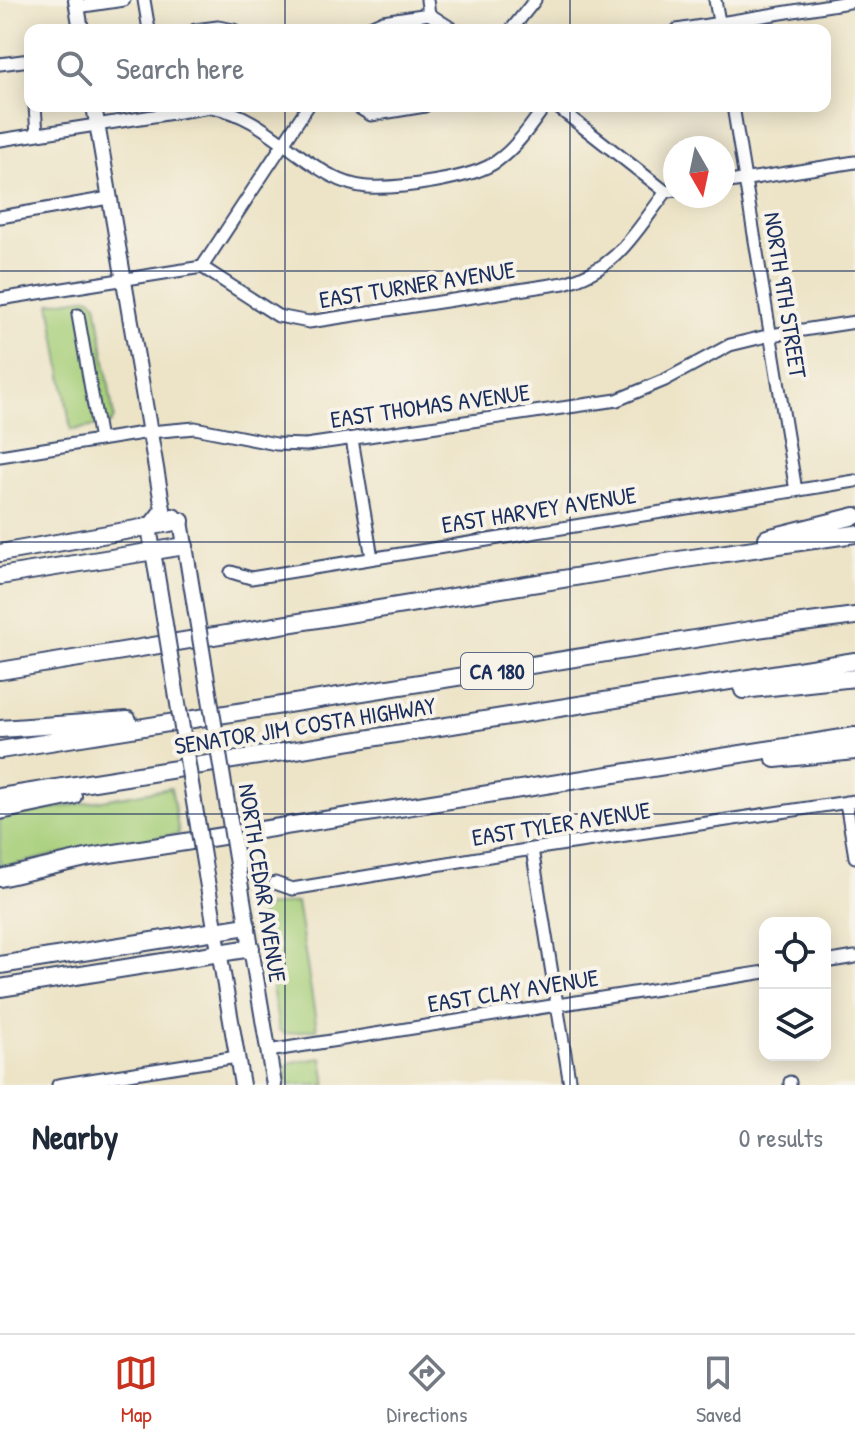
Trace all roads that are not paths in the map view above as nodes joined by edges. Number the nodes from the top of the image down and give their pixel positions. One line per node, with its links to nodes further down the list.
1 (124, 0): 7 (street)
2 (144, 0): 10 (street)
3 (427, 0): 8 (street)
4 (535, 0): 13 (street)
5 (715, 0): 14 (street)
6 (855, 1): 15 (street)
7 (77, 4): 9 (main road)
8 (429, 14): 11 (street); 12 (street)
9 (80, 24)
10 (148, 24)
11 (376, 24)
12 (445, 24)
13 (516, 24)
14 (720, 24)
15 (731, 24)
16 (24, 61): 17 (street)
17 (0, 64)
18 (35, 112): 29 (street)
19 (95, 112): 28 (main road)
20 (177, 112): 28 (street)
21 (228, 112): 31 (street)
22 (304, 112): 31 (street)
23 (366, 112): 24 (street)
24 (389, 112)
25 (540, 112): 31 (street)
26 (564, 112): 35 (street)
27 (734, 112): 33 (street, NORTH 9TH STREET)
28 (97, 124): 29 (street); 36 (main road)
29 (37, 134): 30 (street)
30 (0, 140)
31 (283, 143): 39 (street)
32 (855, 162): 33 (street)
33 (745, 179): 34 (street); 44 (street, NORTH 9TH STREET)
34 (735, 181)
35 (663, 186)
36 (109, 198): 38 (street); 40 (main road)
37 (663, 199): 39 (street, EAST TURNER AVENUE)
38 (0, 217)
39 (202, 267): 40 (street)
40 (122, 279): 41 (street); 45 (main road)
41 (0, 299)
42 (78, 315): 47 (street)
43 (855, 322): 44 (street, EAST THOMAS AVENUE)
44 (771, 335): 46 (street, EAST THOMAS AVENUE); 50 (street, NORTH 9TH STREET)
45 (149, 432): 46 (street, EAST THOMAS AVENUE); 47 (street, EAST THOMAS AVENUE); 51 (main road)
46 (352, 439): 59 (street)
47 (100, 440): 48 (street, EAST THOMAS AVENUE)
48 (0, 456)
49 (855, 481): 50 (street, EAST HARVEY AVENUE)
50 (796, 491): 59 (street, EAST HARVEY AVENUE)
51 (163, 509): 53 (main road); 54 (main road)
52 (855, 516): 60 (highway)
53 (181, 521): 54 (highway); 56 (main road, NORTH CEDAR AVENUE)
54 (149, 527): 57 (main road); 58 (highway)
55 (855, 534): 60 (highway)
56 (185, 546): 57 (highway); 84 (main road, NORTH CEDAR AVENUE, bridge)
57 (153, 551): 62 (highway); 85 (main road, bridge)
58 (0, 553)
59 (372, 558): 61 (street, EAST HARVEY AVENUE)
60 (685, 559): 67 (highway)
61 (231, 572)
62 (0, 576)
63 (855, 610): 65 (highway)
64 (855, 616): 65 (highway, SENATOR JIM COSTA HIGHWAY / CA 180)
65 (757, 629): 70 (highway, SENATOR JIM COSTA HIGHWAY / CA 180)
66 (855, 661): 69 (highway, SENATOR JIM COSTA HIGHWAY / CA 180)
67 (0, 671)
68 (855, 678): 69 (highway)
69 (555, 710): 75 (highway, SENATOR JIM COSTA HIGHWAY / CA 180)
70 (238, 712): 71 (highway); 73 (highway, SENATOR JIM COSTA HIGHWAY / CA 180)
71 (0, 729)
72 (855, 736): 76 (highway)
73 (0, 750)
74 (855, 751): 76 (highway)
75 (242, 759): 77 (highway, SENATOR JIM COSTA HIGHWAY / CA 180); 79 (highway)
76 (566, 782): 82 (highway)
77 (0, 797)
78 (851, 802): 80 (street, EAST TYLER AVENUE); 81 (street)
79 (0, 811)
80 (532, 849): 83 (street, EAST TYLER AVENUE); 93 (street)
81 (855, 857)
82 (0, 878)
83 (275, 883)
84 (247, 926): 85 (highway); 86 (main road, NORTH CEDAR AVENUE)
85 (216, 931): 87 (main road); 90 (highway)
86 (251, 948): 87 (highway); 94 (main road, NORTH CEDAR AVENUE)
87 (220, 953): 92 (highway); 95 (main road)
88 (855, 957): 89 (street)
89 (831, 961)
90 (0, 965)
91 (759, 973): 93 (street, EAST CLAY AVENUE)
92 (0, 988)
93 (557, 1005): 94 (street, EAST CLAY AVENUE); 99 (street)
94 (268, 1051): 98 (main road, NORTH CEDAR AVENUE)
95 (237, 1057): 96 (street); 97 (main road)
96 (58, 1085)
97 (242, 1085)
98 (274, 1085)
99 (570, 1085)

